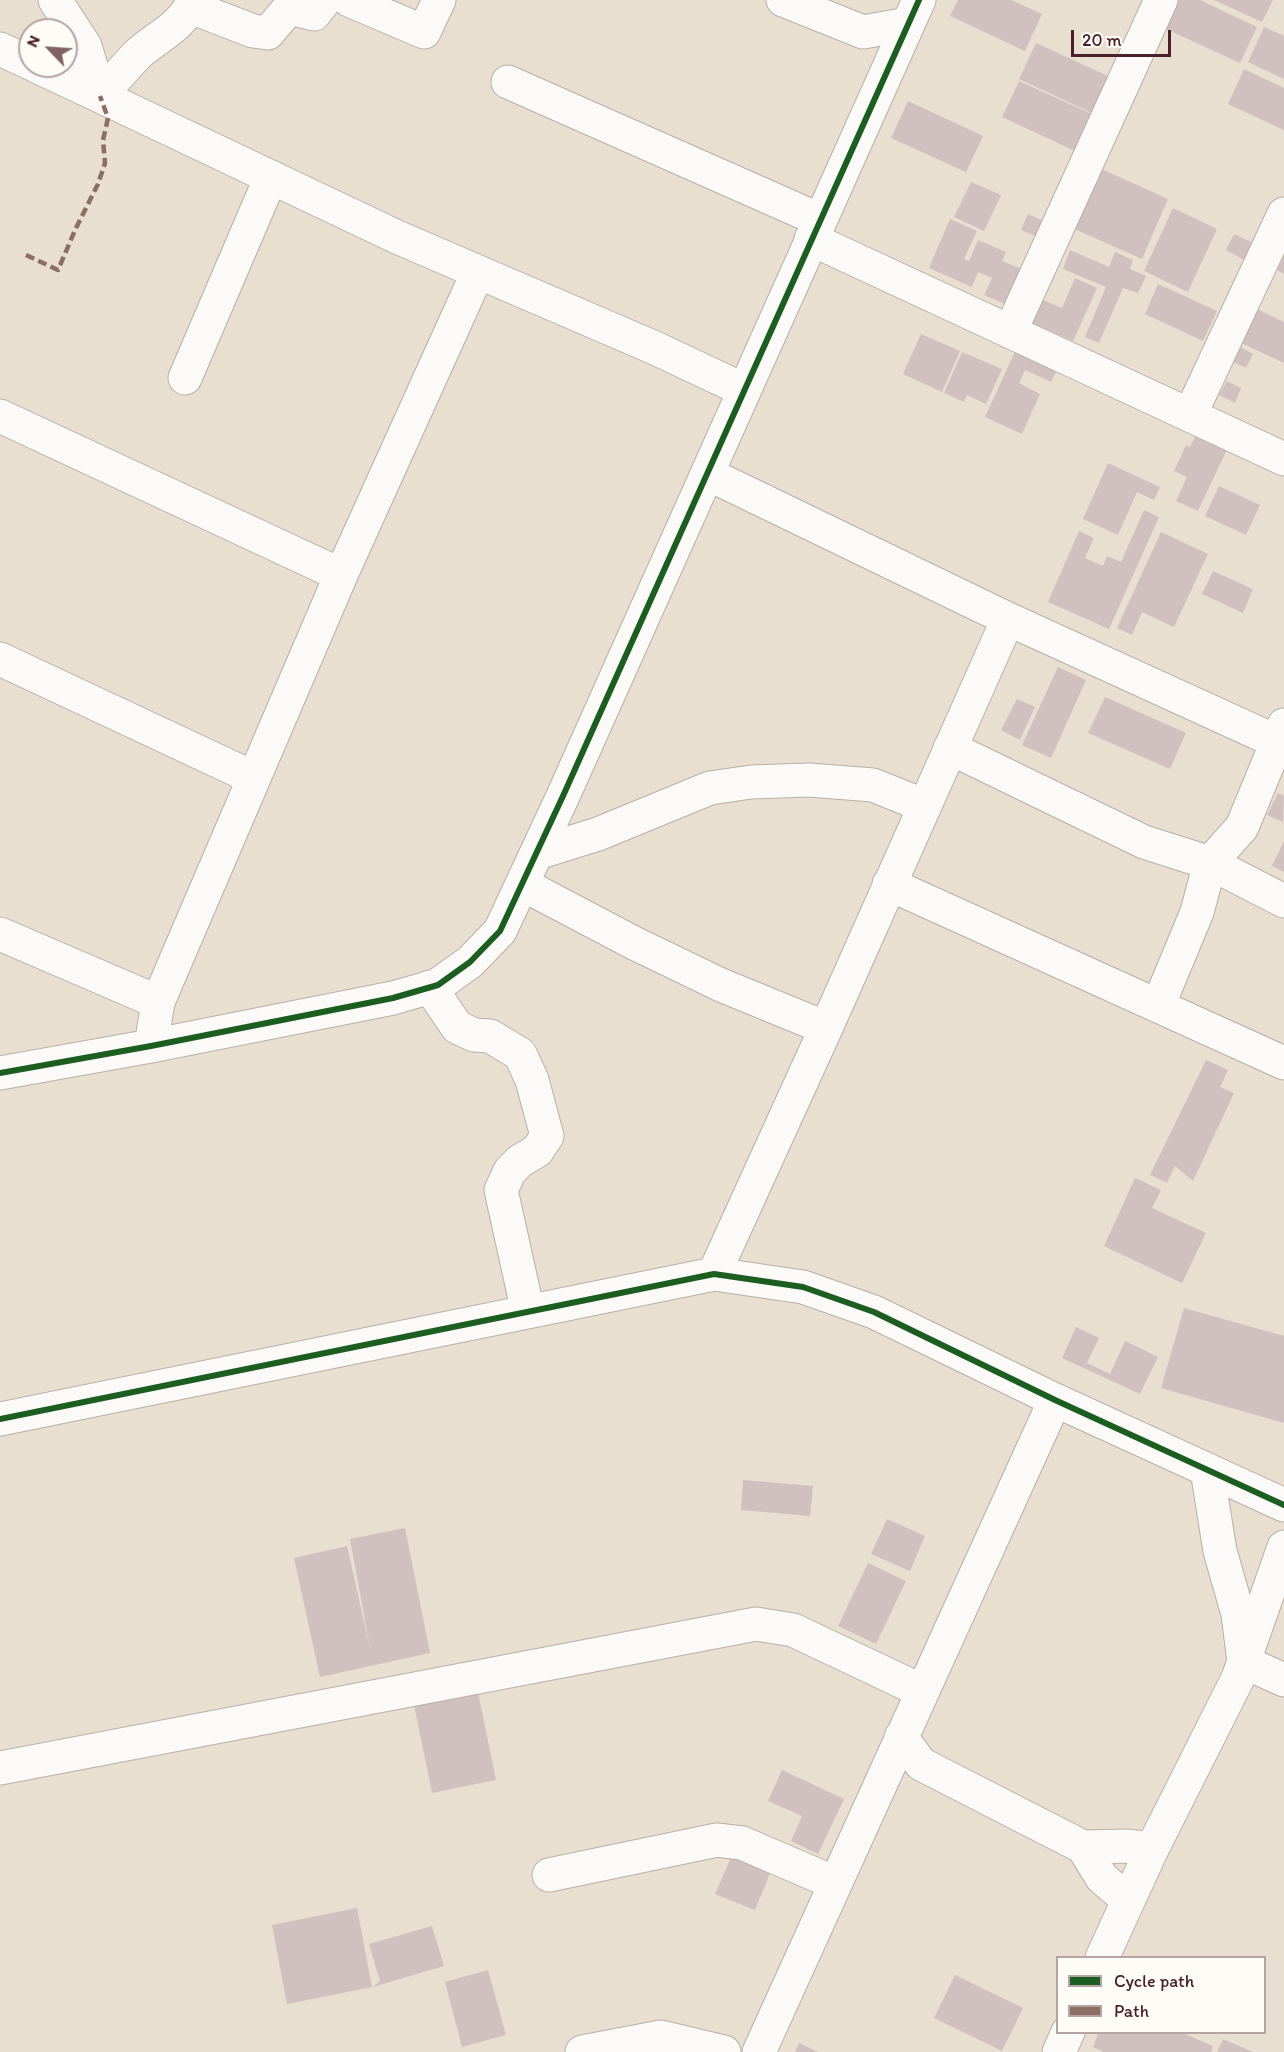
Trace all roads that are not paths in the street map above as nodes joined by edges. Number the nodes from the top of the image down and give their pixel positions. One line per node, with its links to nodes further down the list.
1 (55, 0): 13 (street)
2 (325, 0): 7 (street)
3 (349, 0): 4 (street)
4 (439, 0)
5 (783, 0): 8 (street)
6 (1161, 0): 18 (street)
7 (193, 3): 13 (street)
8 (914, 12): 16 (street)
9 (0, 49): 10 (street)
10 (18, 57)
11 (62, 78): 13 (street)
12 (508, 82): 16 (street)
13 (100, 96): 14 (street)
14 (272, 177): 17 (street); 19 (street)
15 (1284, 214): 21 (street)
16 (815, 230): 18 (street); 20 (street)
17 (478, 272): 20 (street); 25 (street)
18 (1010, 332): 21 (street)
19 (185, 378)
20 (744, 390): 24 (street)
21 (1190, 415): 23 (street)
22 (0, 416): 25 (street)
23 (1284, 459)
24 (708, 474): 26 (street); 32 (street)
25 (341, 575): 30 (street)
26 (1008, 619): 28 (street); 29 (street)
27 (0, 659): 30 (street)
28 (1282, 738): 33 (street)
29 (950, 748): 31 (street); 33 (street)
30 (254, 778): 39 (street)
31 (925, 806): 32 (street); 35 (street)
32 (537, 853): 34 (street)
33 (1210, 863): 36 (street); 40 (street)
34 (522, 884): 38 (street); 41 (street)
35 (890, 884): 40 (street); 41 (street)
36 (1284, 901)
37 (0, 934): 39 (street)
38 (430, 987): 42 (street); 46 (street)
39 (158, 1002): 42 (street)
40 (1158, 1006): 43 (street)
41 (826, 1028): 45 (street)
42 (151, 1046): 44 (street)
43 (1284, 1063)
44 (0, 1073)
45 (714, 1274): 46 (street); 47 (street)
46 (528, 1312): 48 (street)
47 (1055, 1400): 49 (street); 54 (street)
48 (0, 1419)
49 (1207, 1470): 50 (street); 52 (street)
50 (1284, 1505)
51 (1284, 1546): 52 (street)
52 (1244, 1662): 53 (street); 58 (street)
53 (1284, 1680)
54 (922, 1691): 55 (street); 56 (street)
55 (901, 1737): 57 (street); 60 (street)
56 (0, 1768)
57 (1083, 1847): 58 (street); 61 (street)
58 (1152, 1849): 61 (street)
59 (549, 1875): 60 (street)
60 (835, 1883): 66 (street)
61 (1128, 1900): 62 (street)
62 (1103, 1956)
63 (1067, 2034): 67 (street)
64 (596, 2051): 65 (street)
65 (724, 2052)
66 (759, 2052)
67 (1059, 2052)

